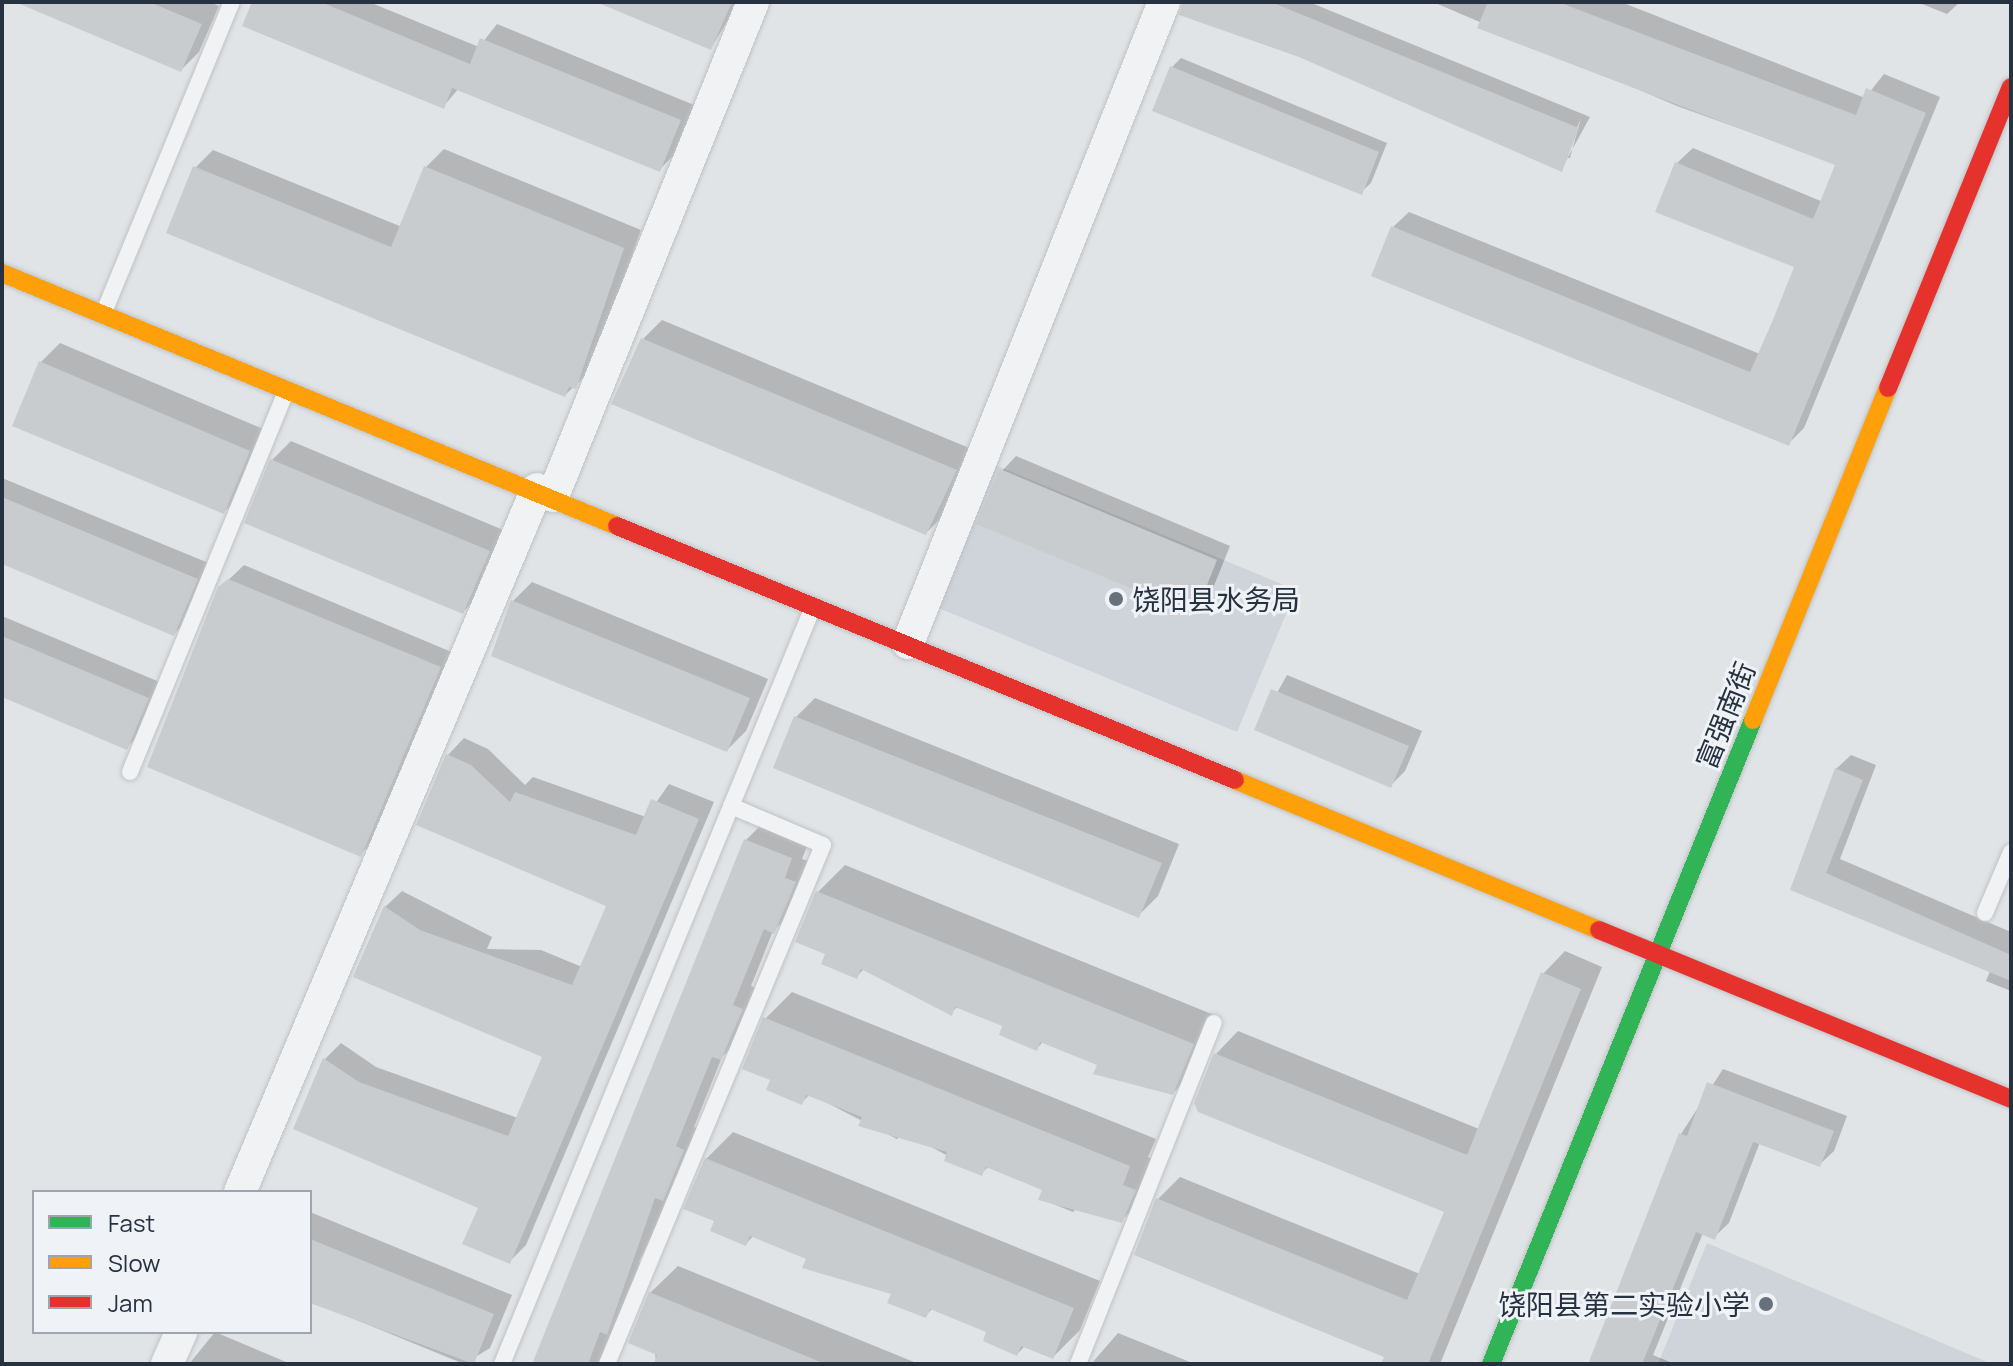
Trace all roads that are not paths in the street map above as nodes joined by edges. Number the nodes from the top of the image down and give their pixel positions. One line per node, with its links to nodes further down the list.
1 (232, 2): 6 (lane)
2 (753, 2): 8 (street)
3 (1164, 2): 10 (street)
4 (2011, 87): 15 (street, 富强南街)
5 (2, 273): 6 (street)
6 (103, 314): 7 (street)
7 (288, 387): 8 (street); 11 (lane)
8 (545, 493): 9 (street); 18 (street)
9 (814, 604): 10 (street); 12 (lane)
10 (908, 643): 15 (street)
11 (130, 772)
12 (731, 806): 21 (lane); 22 (lane)
13 (2011, 852): 14 (lane)
14 (1985, 913)
15 (1658, 953): 17 (street); 24 (street, 富强南街)
16 (1214, 1023): 23 (lane)
17 (2011, 1099)
18 (241, 1190)
19 (180, 1334): 20 (street)
20 (167, 1364)
21 (502, 1364)
22 (607, 1364)
23 (1078, 1364)
24 (1491, 1364)

